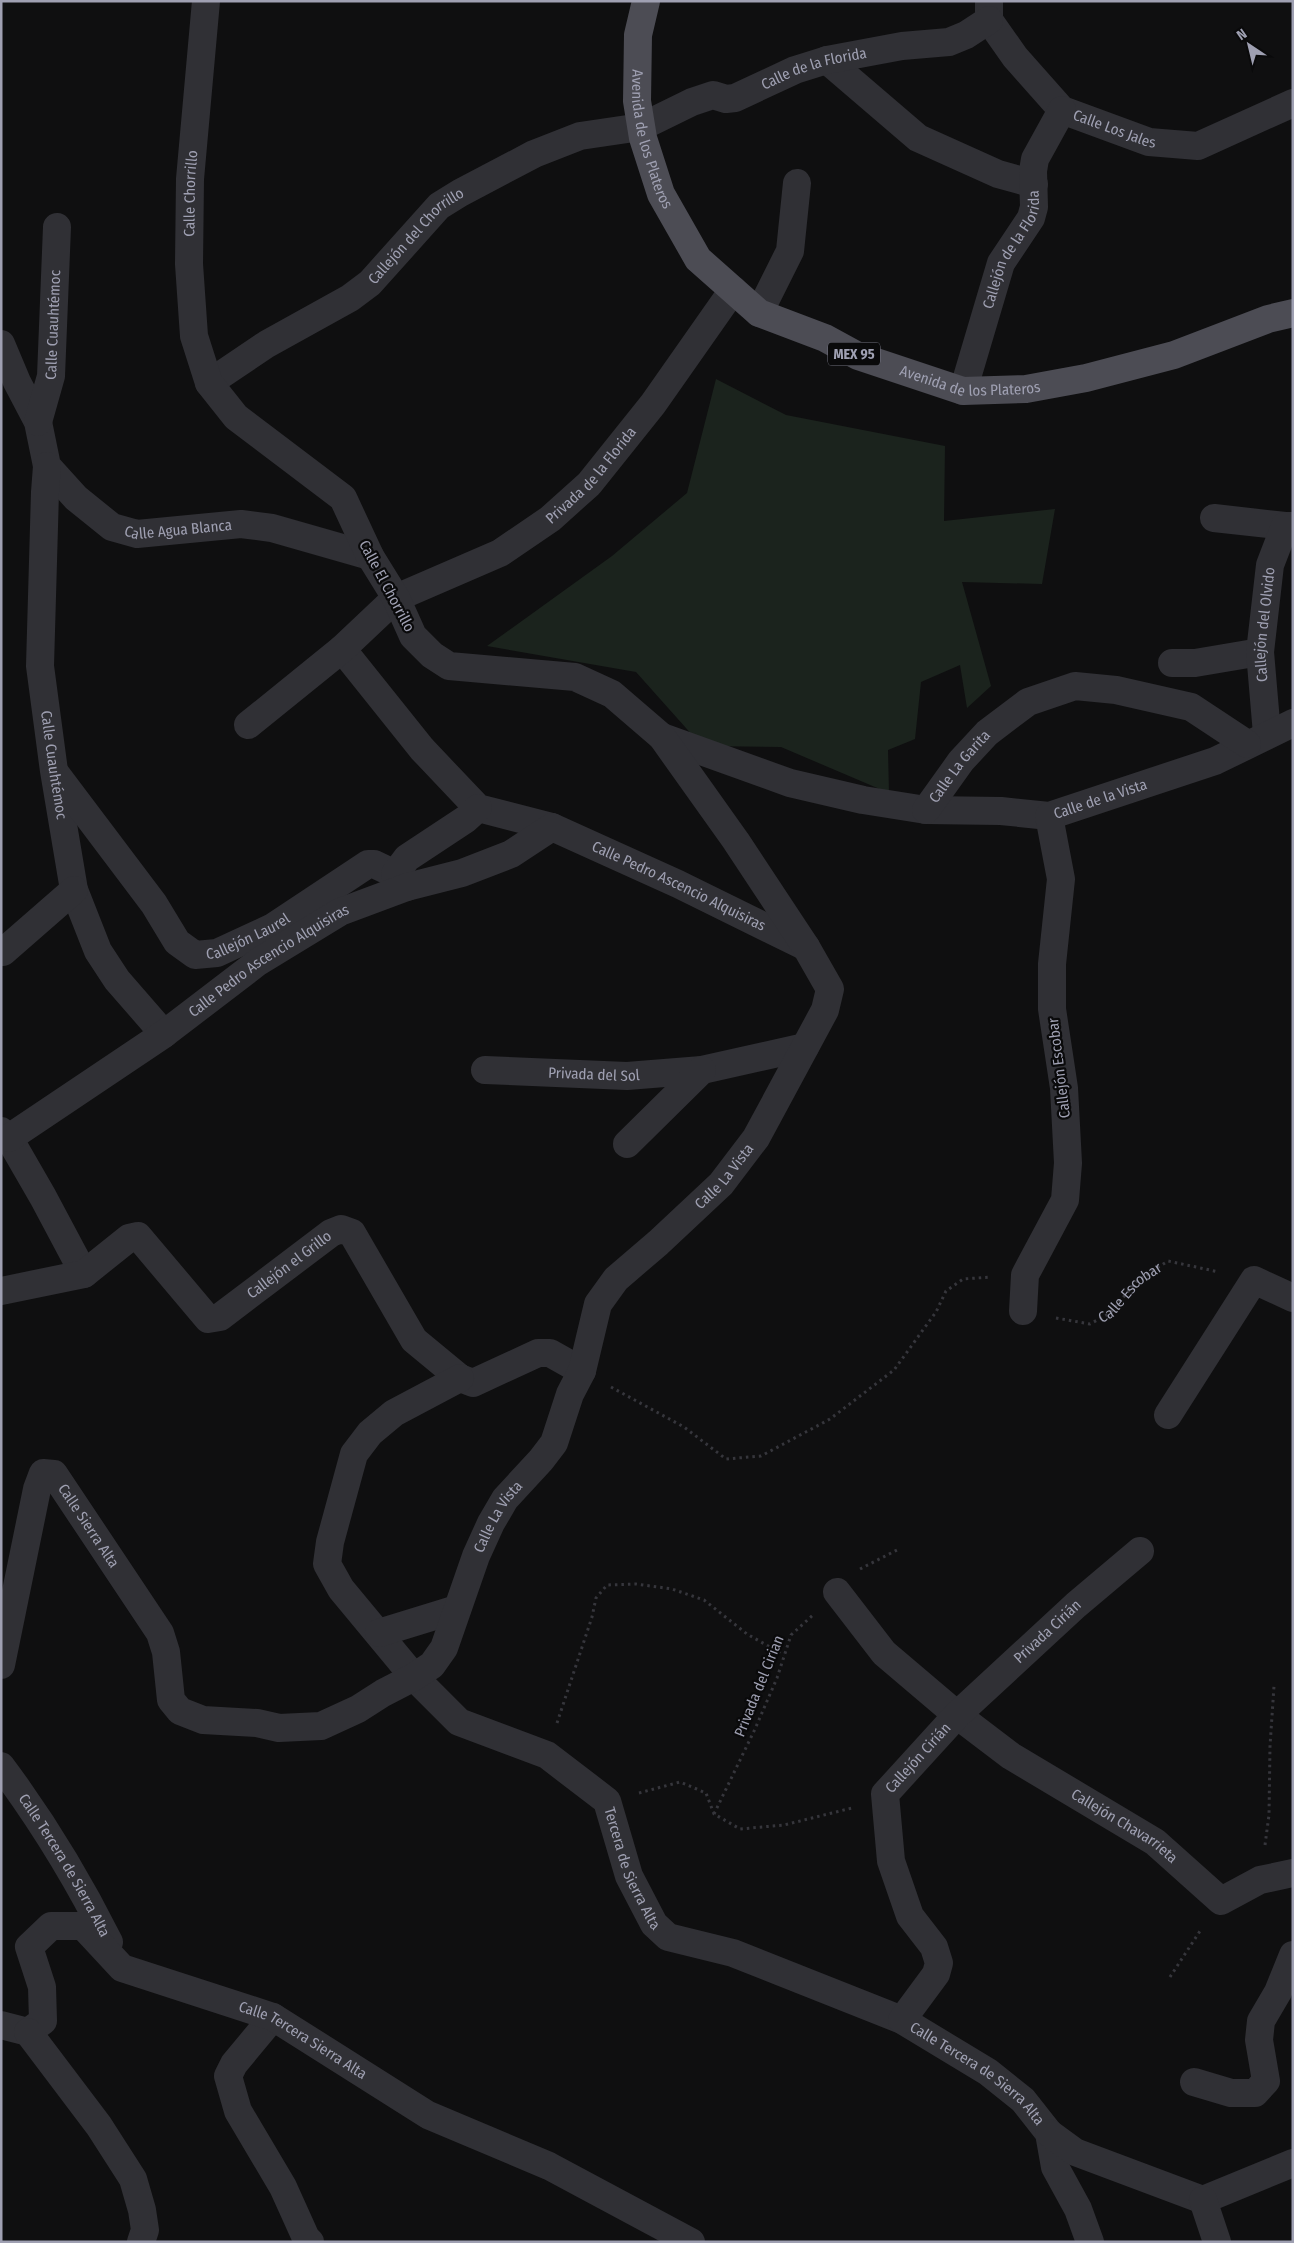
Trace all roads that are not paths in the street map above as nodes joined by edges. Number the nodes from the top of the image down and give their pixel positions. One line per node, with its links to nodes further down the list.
1 (206, 1): 15 (street, Calle Chorrillo)
2 (646, 1): 7 (main road, Avenida de los Plateros / MEX 95)
3 (989, 11): 4 (street, Calle de la Florida); 6 (street, Calle Los Jales)
4 (827, 60): 7 (street, Calle de la Florida); 9 (street)
5 (1293, 103): 6 (street, Calle Los Jales)
6 (1062, 110): 9 (street, Callejón de la Florida)
7 (641, 127): 11 (main road, Avenida de los Plateros / MEX 95); 15 (street, Callejón del Chorrillo)
8 (797, 183): 12 (street)
9 (1034, 184): 16 (street, Callejón de la Florida)
10 (57, 227): 17 (street, Calle Cuauhtémoc)
11 (733, 290): 12 (main road, Avenida de los Plateros / MEX 95); 22 (street, Privada de la Florida)
12 (759, 313): 16 (main road, Avenida de los Plateros / MEX 95)
13 (1293, 313): 16 (main road, Avenida de los Plateros / MEX 95)
14 (1, 344): 17 (street)
15 (209, 383): 21 (street, Calle El Chorrillo)
16 (963, 391)
17 (38, 422): 18 (street)
18 (47, 466): 21 (street, Calle Agua Blanca); 30 (street, Calle Cuauhtémoc)
19 (1214, 518): 20 (street)
20 (1289, 526): 24 (street, Callejón del Olvido)
21 (370, 556): 22 (street, Calle El Chorrillo)
22 (396, 598): 23 (street); 28 (street, Calle El Chorrillo)
23 (342, 649): 27 (street); 31 (street)
24 (1260, 652): 25 (street); 29 (street, Callejón del Olvido)
25 (1172, 664)
26 (1293, 723): 29 (street)
27 (248, 725)
28 (662, 736): 32 (street, Calle La Garita); 37 (street, Calle La Vista)
29 (1257, 739): 32 (street, Calle La Garita); 33 (street, Calle de la Vista)
30 (54, 771): 35 (street, Callejón Laurel); 36 (street, Calle Cuauhtémoc)
31 (478, 808): 34 (street, Calle Pedro Ascencio Alquisiras); 35 (street)
32 (926, 810): 33 (street, Calle de la Vista)
33 (1049, 816): 48 (street, Callejón Escobar)
34 (552, 827): 35 (street, Calle Pedro Ascencio Alquisiras); 37 (street, Calle Pedro Ascencio Alquisiras)
35 (401, 880): 39 (street, Calle Pedro Ascencio Alquisiras)
36 (74, 890): 38 (street); 39 (street, Calle Cuauhtémoc)
37 (806, 948): 40 (street, Calle La Vista)
38 (3, 952)
39 (164, 1034): 43 (street, Calle Pedro Ascencio Alquisiras)
40 (806, 1047): 42 (street, Privada del Sol); 49 (street, Calle La Vista)
41 (486, 1070): 42 (street, Privada del Sol)
42 (702, 1070): 44 (street)
43 (5, 1135): 45 (street)
44 (626, 1144)
45 (84, 1274): 46 (street); 50 (street, Callejón el Grillo)
46 (1, 1291)
47 (1293, 1298): 51 (street)
48 (1023, 1311)
49 (582, 1371): 50 (street); 54 (street, Calle La Vista)
50 (460, 1378): 55 (street, Tercera de Sierra Alta)
51 (1168, 1415)
52 (1140, 1551): 58 (street, Privada Cirián)
53 (837, 1592): 58 (street, Callejón Chavarrieta)
54 (457, 1609): 55 (street); 57 (street, Calle La Vista)
55 (378, 1633): 57 (street, Tercera de Sierra Alta)
56 (1, 1665): 57 (street, Calle Sierra Alta)
57 (414, 1677): 64 (street, Tercera de Sierra Alta)
58 (958, 1715): 60 (street, Callejón Chavarrieta); 64 (street, Callejón Cirián)
59 (1, 1766): 62 (street, Calle Tercera de Sierra Alta)
60 (1293, 1873)
61 (1293, 1955): 67 (street)
62 (122, 1968): 63 (street, Calle Tercera Sierra Alta); 66 (street, Calle Tercera Sierra Alta)
63 (273, 2018): 72 (street); 73 (street, Calle Tercera Sierra Alta)
64 (902, 2020): 68 (street, Calle Tercera de Sierra Alta)
65 (1, 2025): 66 (street)
66 (28, 2032): 71 (street)
67 (1194, 2082)
68 (1049, 2132): 70 (street); 74 (street, Calle Tercera de Sierra Alta)
69 (1293, 2163): 70 (street)
70 (1202, 2200): 75 (street)
71 (141, 2242)
72 (310, 2242)
73 (690, 2242)
74 (1090, 2242)
75 (1217, 2242)

